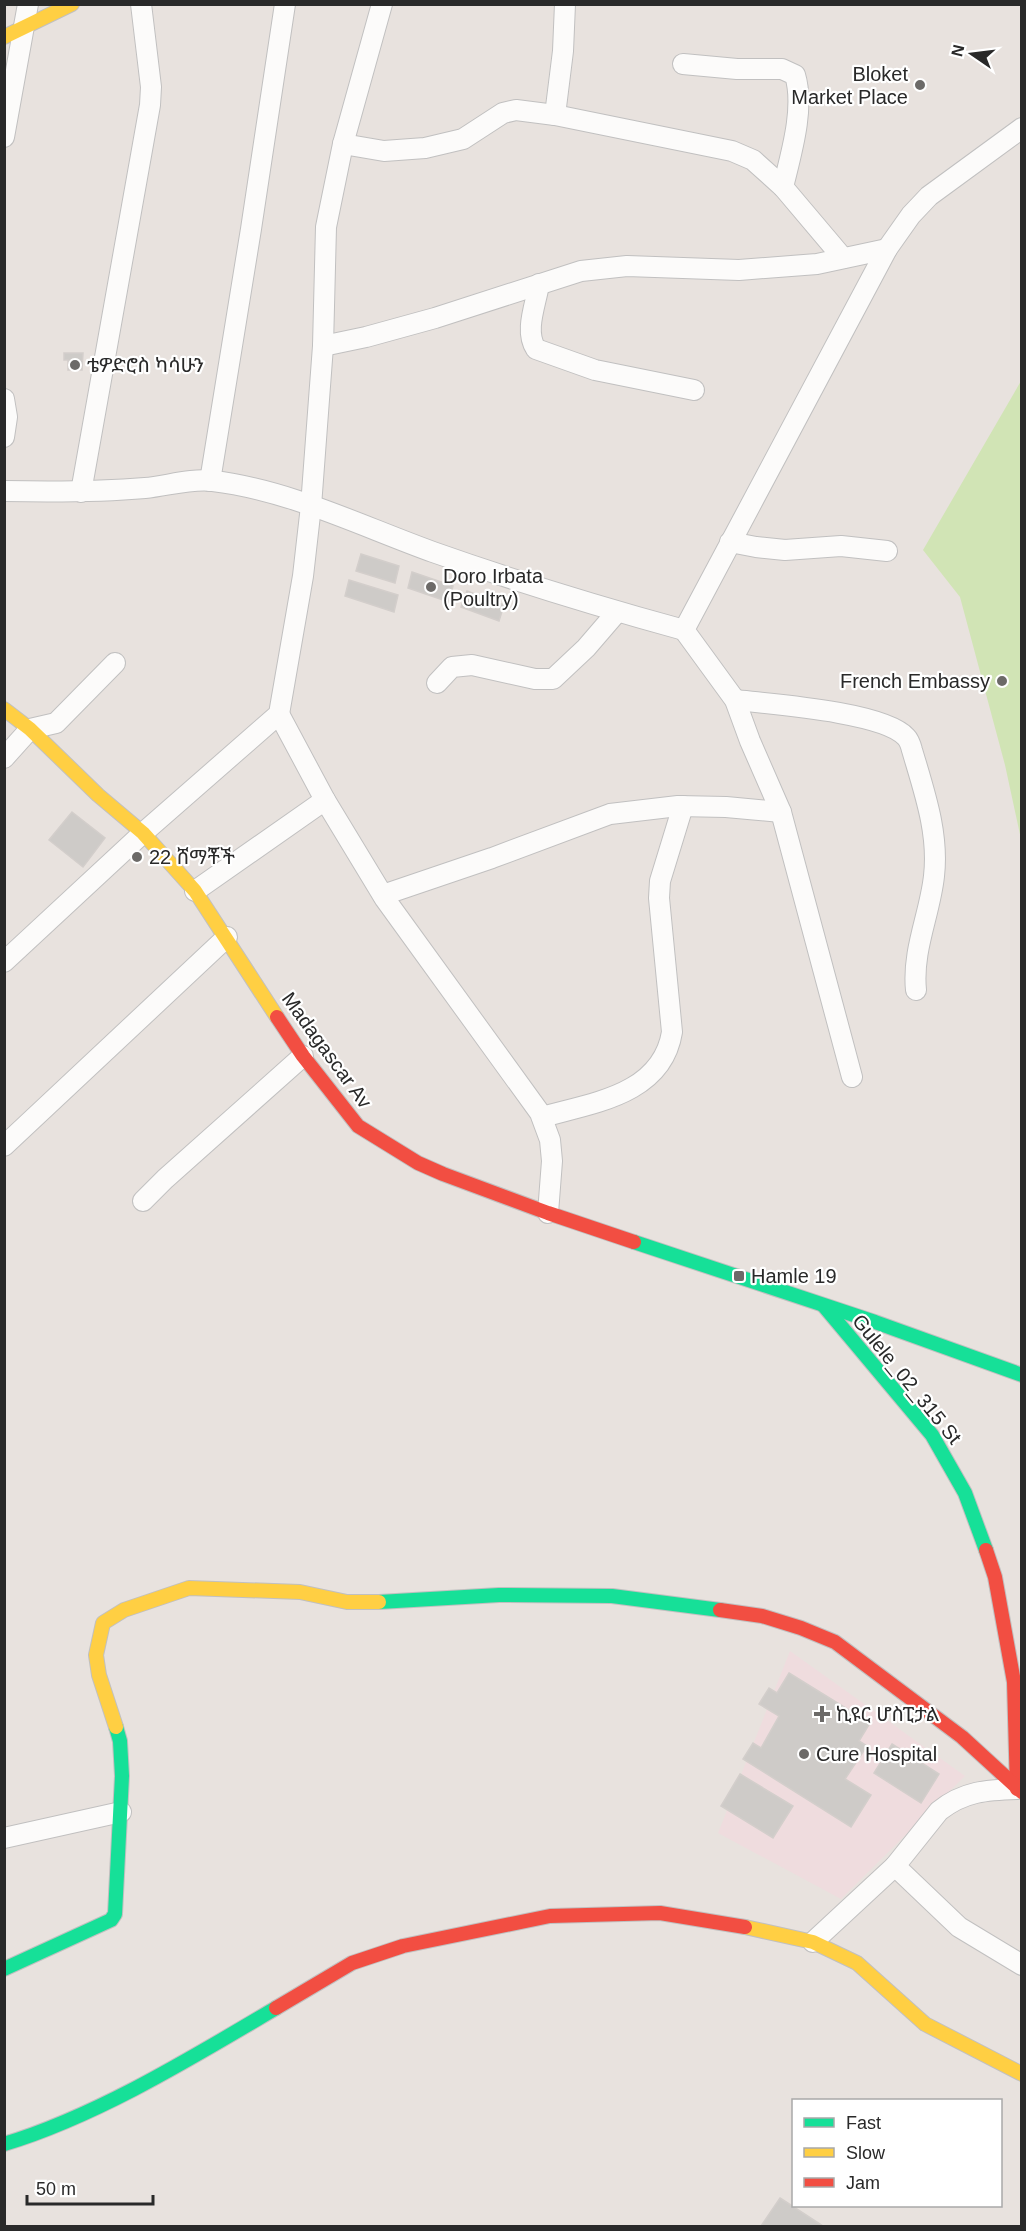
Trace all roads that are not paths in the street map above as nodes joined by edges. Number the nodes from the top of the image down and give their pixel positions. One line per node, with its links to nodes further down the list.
1 (28, 4): 7 (street)
2 (72, 4): 7 (street)
3 (141, 4): 24 (street)
4 (285, 4): 22 (street)
5 (382, 4): 13 (street)
6 (565, 4): 10 (street)
7 (23, 27): 8 (street); 12 (street)
8 (4, 37)
9 (683, 64): 14 (street)
10 (555, 115): 13 (street); 14 (street)
11 (1022, 128): 15 (street)
12 (4, 137)
13 (343, 144): 18 (street)
14 (783, 187): 16 (street)
15 (887, 249): 16 (street); 26 (street)
16 (843, 258): 17 (street)
17 (539, 284): 18 (street); 19 (street)
18 (323, 346): 25 (street)
19 (694, 390)
20 (4, 399): 21 (street)
21 (4, 437)
22 (210, 481): 24 (street); 25 (street)
23 (4, 491): 24 (street)
24 (81, 492)
25 (311, 506): 28 (street); 34 (street)
26 (730, 542): 27 (street); 29 (street)
27 (887, 551)
28 (617, 612): 29 (street); 31 (street)
29 (684, 630): 32 (street)
30 (115, 663): 35 (street)
31 (437, 682)
32 (735, 700): 39 (street); 45 (street)
33 (4, 709): 35 (street, Madagascar Av)
34 (279, 714): 37 (street); 40 (street)
35 (30, 729): 36 (street); 40 (street, Madagascar Av)
36 (4, 758)
37 (325, 800): 41 (street); 42 (street)
38 (683, 806): 39 (street); 42 (street); 48 (street)
39 (781, 812): 47 (street)
40 (143, 833): 41 (street, Madagascar Av); 44 (street)
41 (195, 891): 43 (street, Madagascar Av)
42 (383, 895): 48 (street)
43 (227, 937): 46 (street, Madagascar Av); 49 (street)
44 (4, 962)
45 (916, 990)
46 (303, 1056): 50 (street); 51 (street, Madagascar Av)
47 (852, 1077)
48 (542, 1117): 51 (street)
49 (4, 1146)
50 (143, 1201)
51 (548, 1213): 52 (street, Madagascar Av)
52 (823, 1305): 53 (street, Madagascar Av); 54 (street, Gulele_02_315 St)
53 (1022, 1375)
54 (1019, 1790): 55 (street); 57 (street)
55 (121, 1812): 56 (street); 60 (street)
56 (4, 1838)
57 (895, 1866): 58 (street); 59 (street)
58 (813, 1941): 61 (street); 62 (street)
59 (1022, 1965)
60 (4, 1969)
61 (1022, 2074)
62 (4, 2144)

